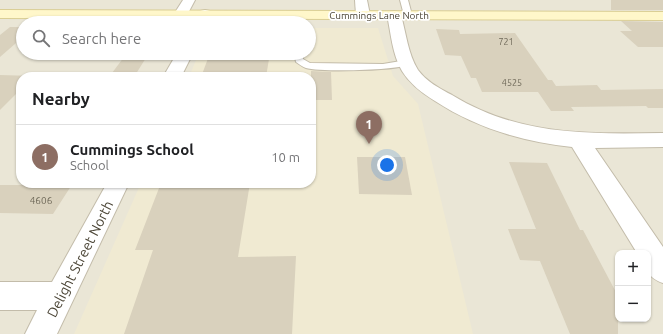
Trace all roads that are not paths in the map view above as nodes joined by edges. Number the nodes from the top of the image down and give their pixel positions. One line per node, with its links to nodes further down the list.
1 (189, 0): 5 (street)
2 (361, 0): 6 (street)
3 (404, 0): 7 (lane)
4 (0, 14): 5 (street, Cummings Lane North)
5 (181, 14): 8 (street, Cummings Lane North)
6 (363, 15): 7 (street, Cummings Lane North); 10 (street, Cummings Lane North)
7 (401, 15): 9 (street, Cummings Lane North); 13 (street)
8 (189, 16)
9 (663, 16)
10 (316, 18)
11 (181, 60): 14 (street)
12 (299, 60): 13 (lane)
13 (407, 63): 15 (street)
14 (175, 72)
15 (578, 140): 16 (street); 18 (street)
16 (663, 140)
17 (115, 188): 20 (street, Delight Street North)
18 (663, 270)
19 (0, 296): 20 (street)
20 (60, 296): 21 (street, Delight Street North)
21 (41, 334)

